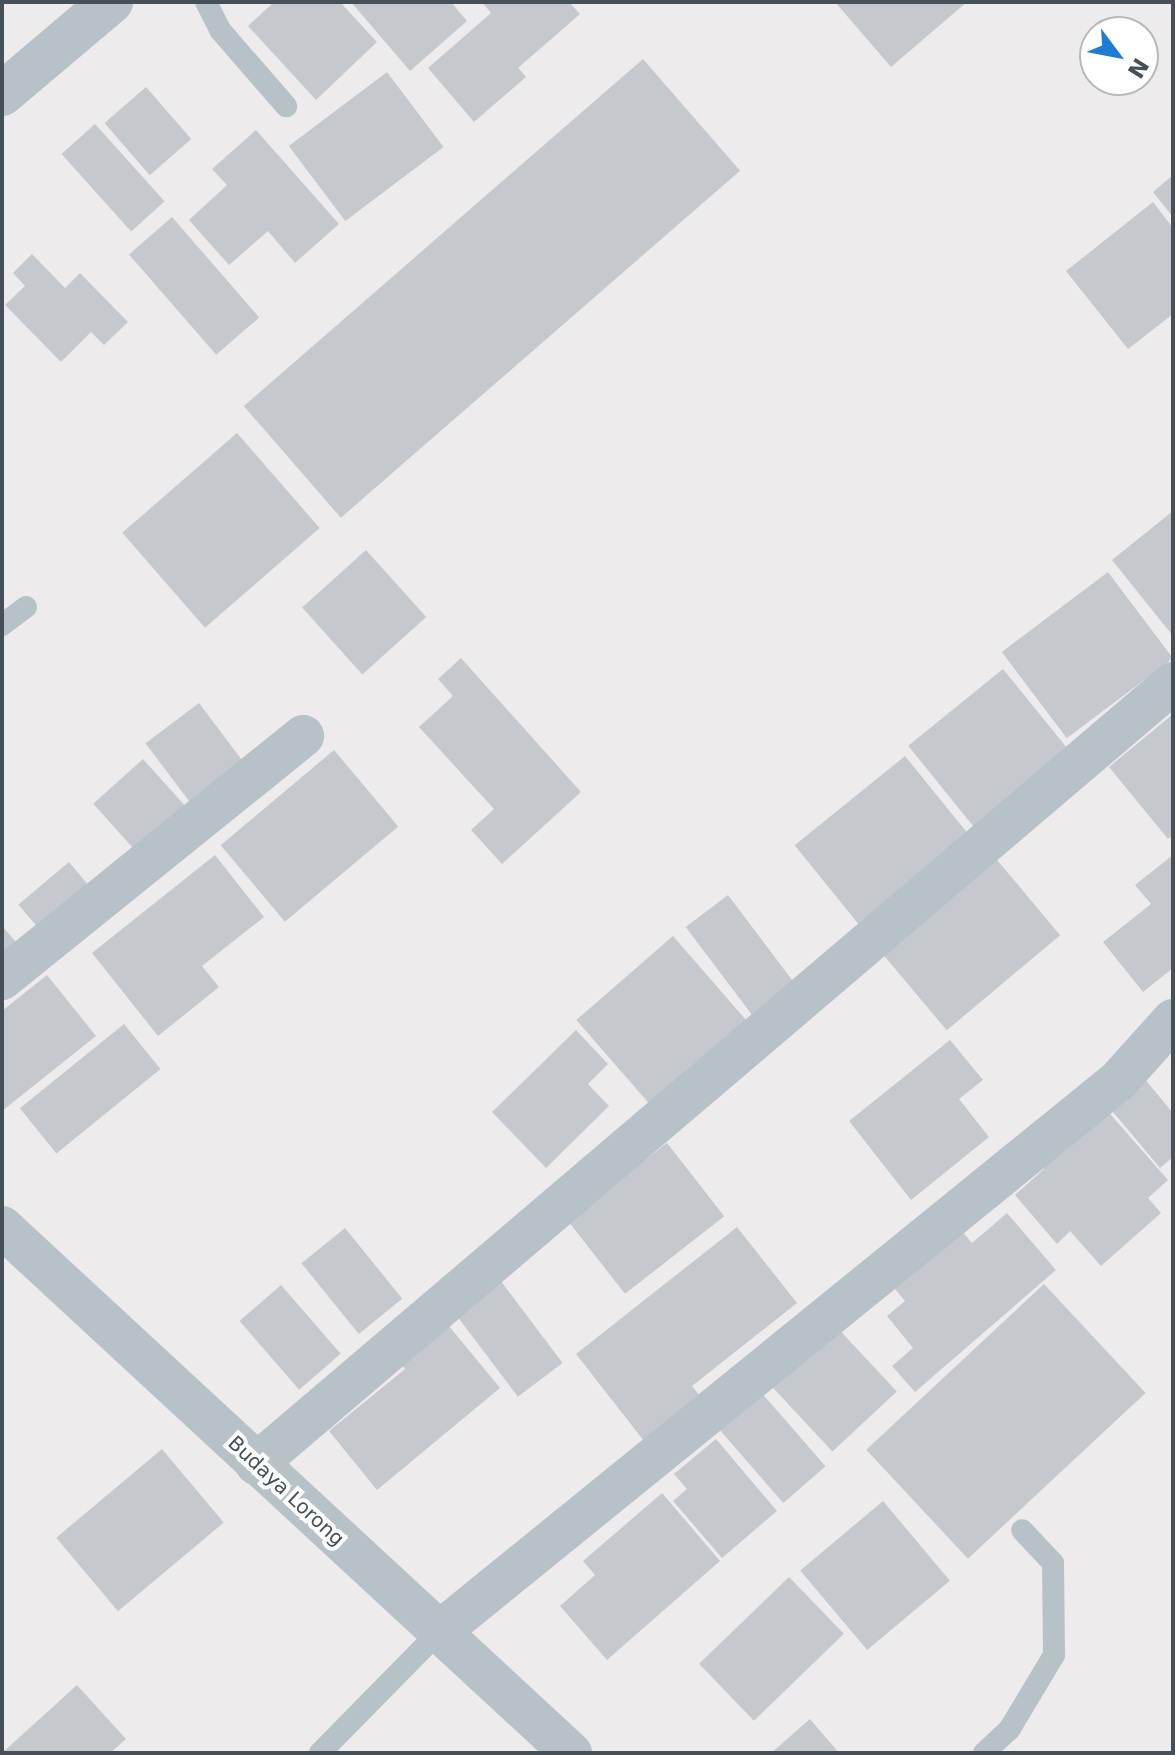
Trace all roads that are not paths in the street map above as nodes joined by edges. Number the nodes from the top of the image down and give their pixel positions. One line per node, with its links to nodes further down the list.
1 (111, 2): 3 (street)
2 (206, 2): 4 (lane)
3 (2, 94)
4 (286, 106)
5 (26, 607): 6 (lane)
6 (2, 625)
7 (1173, 683): 12 (street)
8 (303, 736): 9 (street)
9 (2, 979)
10 (1173, 1020): 14 (street)
11 (2, 1227): 12 (street, Budaya Lorong)
12 (256, 1464): 14 (street, Budaya Lorong)
13 (1022, 1530): 17 (lane)
14 (439, 1632): 15 (lane); 16 (street, Budaya Lorong)
15 (320, 1753)
16 (571, 1753)
17 (984, 1753)

